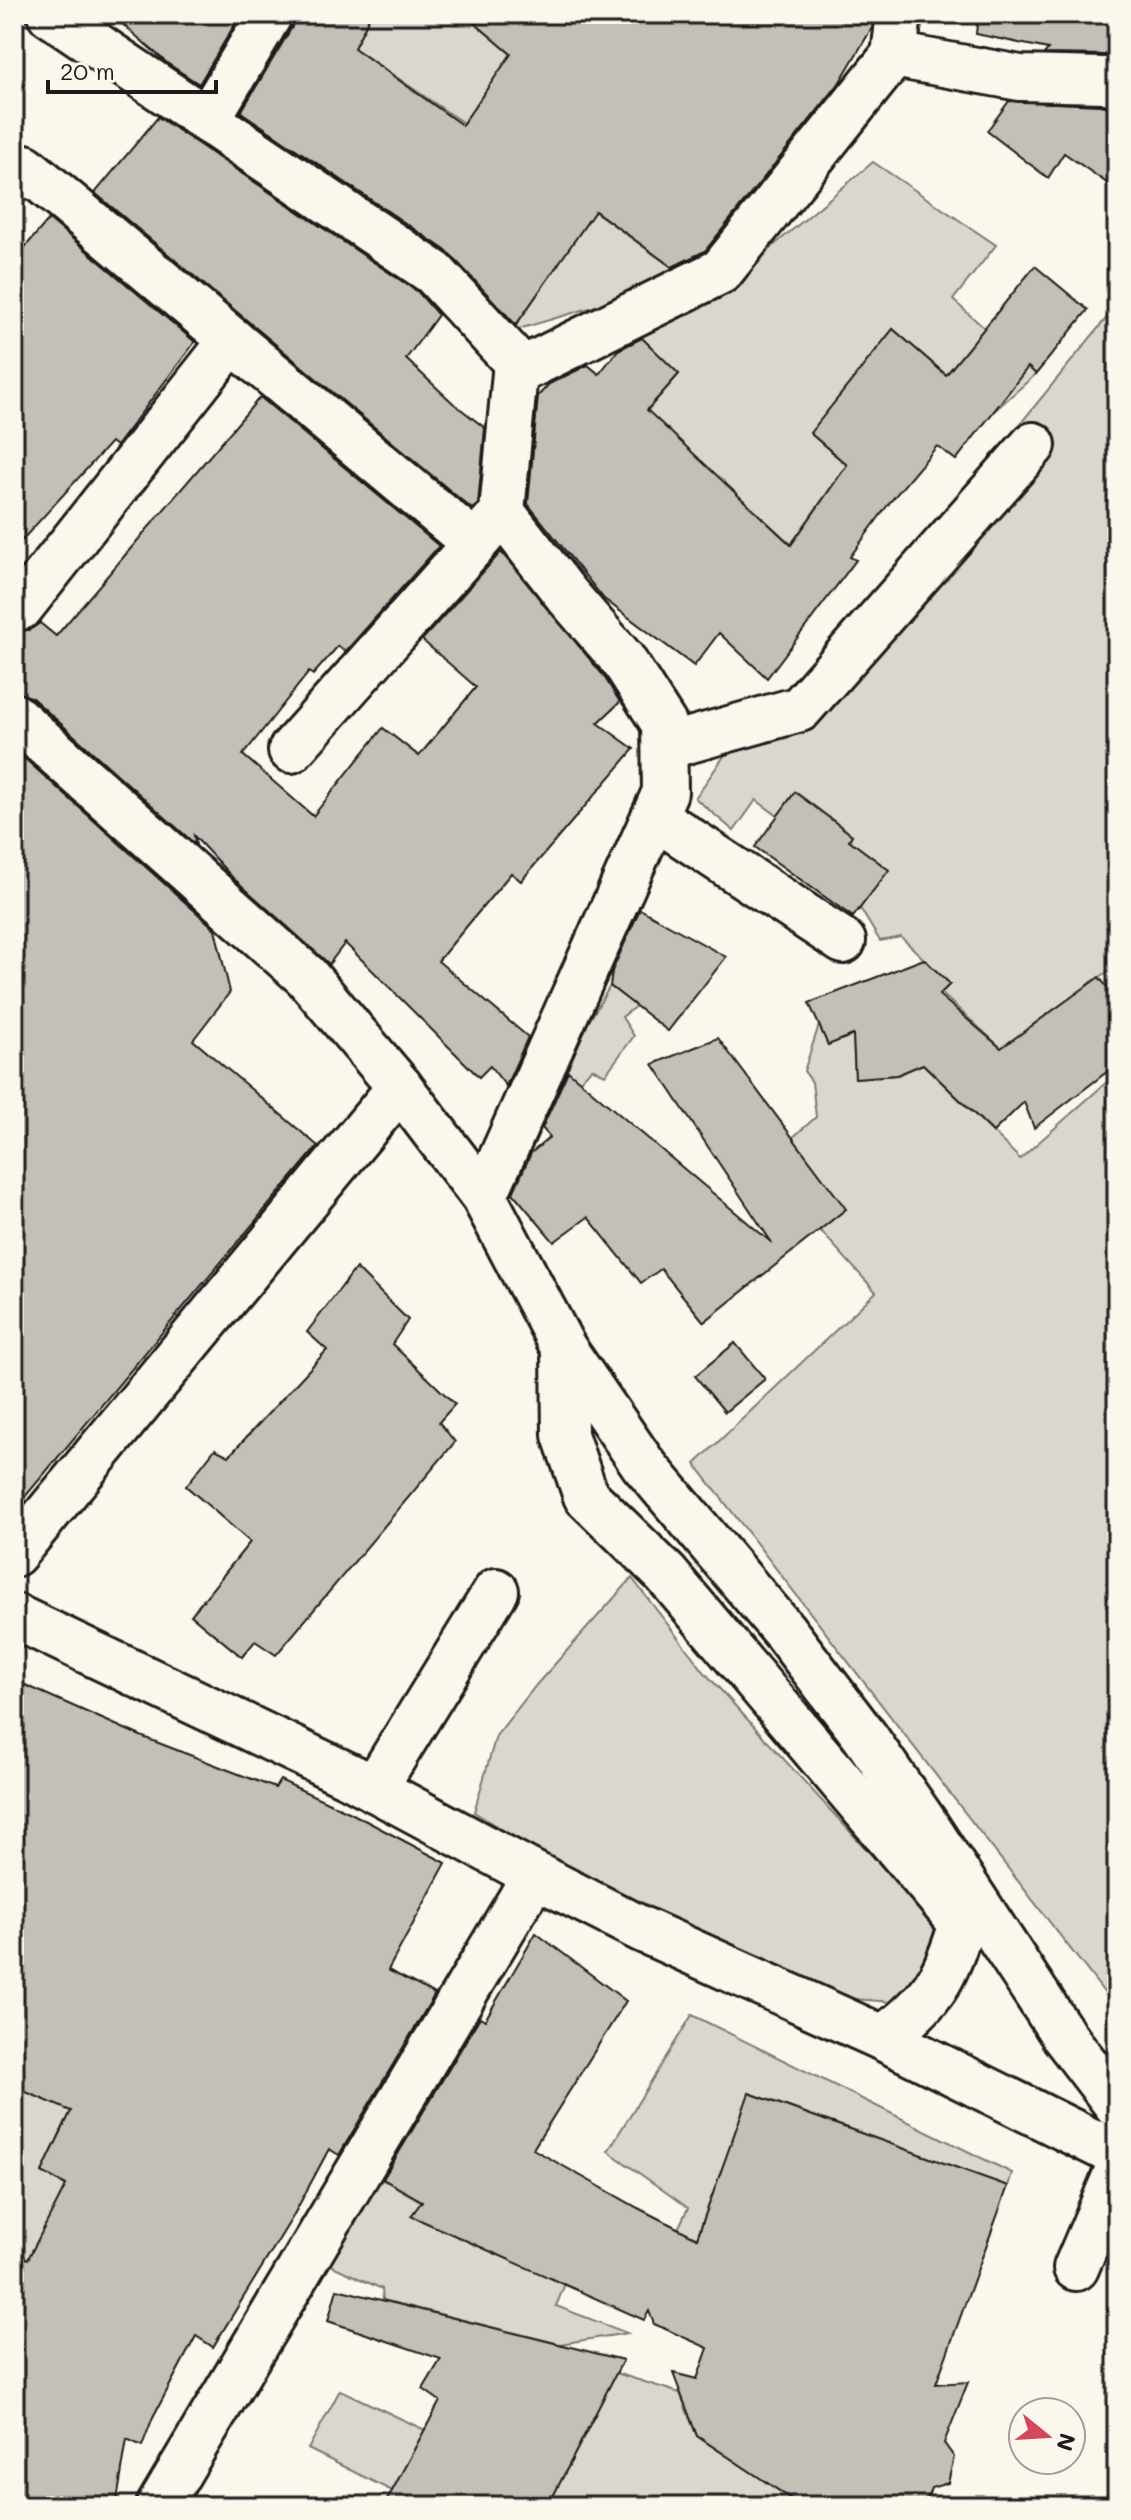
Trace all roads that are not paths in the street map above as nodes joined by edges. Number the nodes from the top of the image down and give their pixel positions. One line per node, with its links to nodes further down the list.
1 (50, 14): 5 (street)
2 (270, 14): 5 (street)
3 (897, 34): 4 (street); 8 (street)
4 (1116, 82)
5 (207, 120): 8 (street)
6 (14, 180): 7 (street)
7 (232, 340): 10 (street); 11 (street)
8 (515, 373): 10 (street)
9 (1033, 445): 13 (street)
10 (488, 528): 13 (street); 14 (street)
11 (21, 607)
12 (14, 716): 17 (street)
13 (665, 747): 15 (street)
14 (291, 750)
15 (655, 817): 16 (street); 18 (street)
16 (843, 941)
17 (400, 1087): 18 (street); 20 (street)
18 (484, 1197): 19 (street)
19 (564, 1349): 25 (street); 26 (street)
20 (14, 1554)
21 (496, 1591): 23 (street)
22 (14, 1616): 23 (street)
23 (374, 1789): 24 (street)
24 (535, 1875): 27 (street); 32 (street)
25 (962, 1923): 26 (street); 27 (street)
26 (1064, 2036): 28 (street)
27 (883, 2038): 29 (street)
28 (1117, 2105)
29 (1117, 2154)
30 (1117, 2172): 31 (street)
31 (1076, 2268)
32 (159, 2506)

